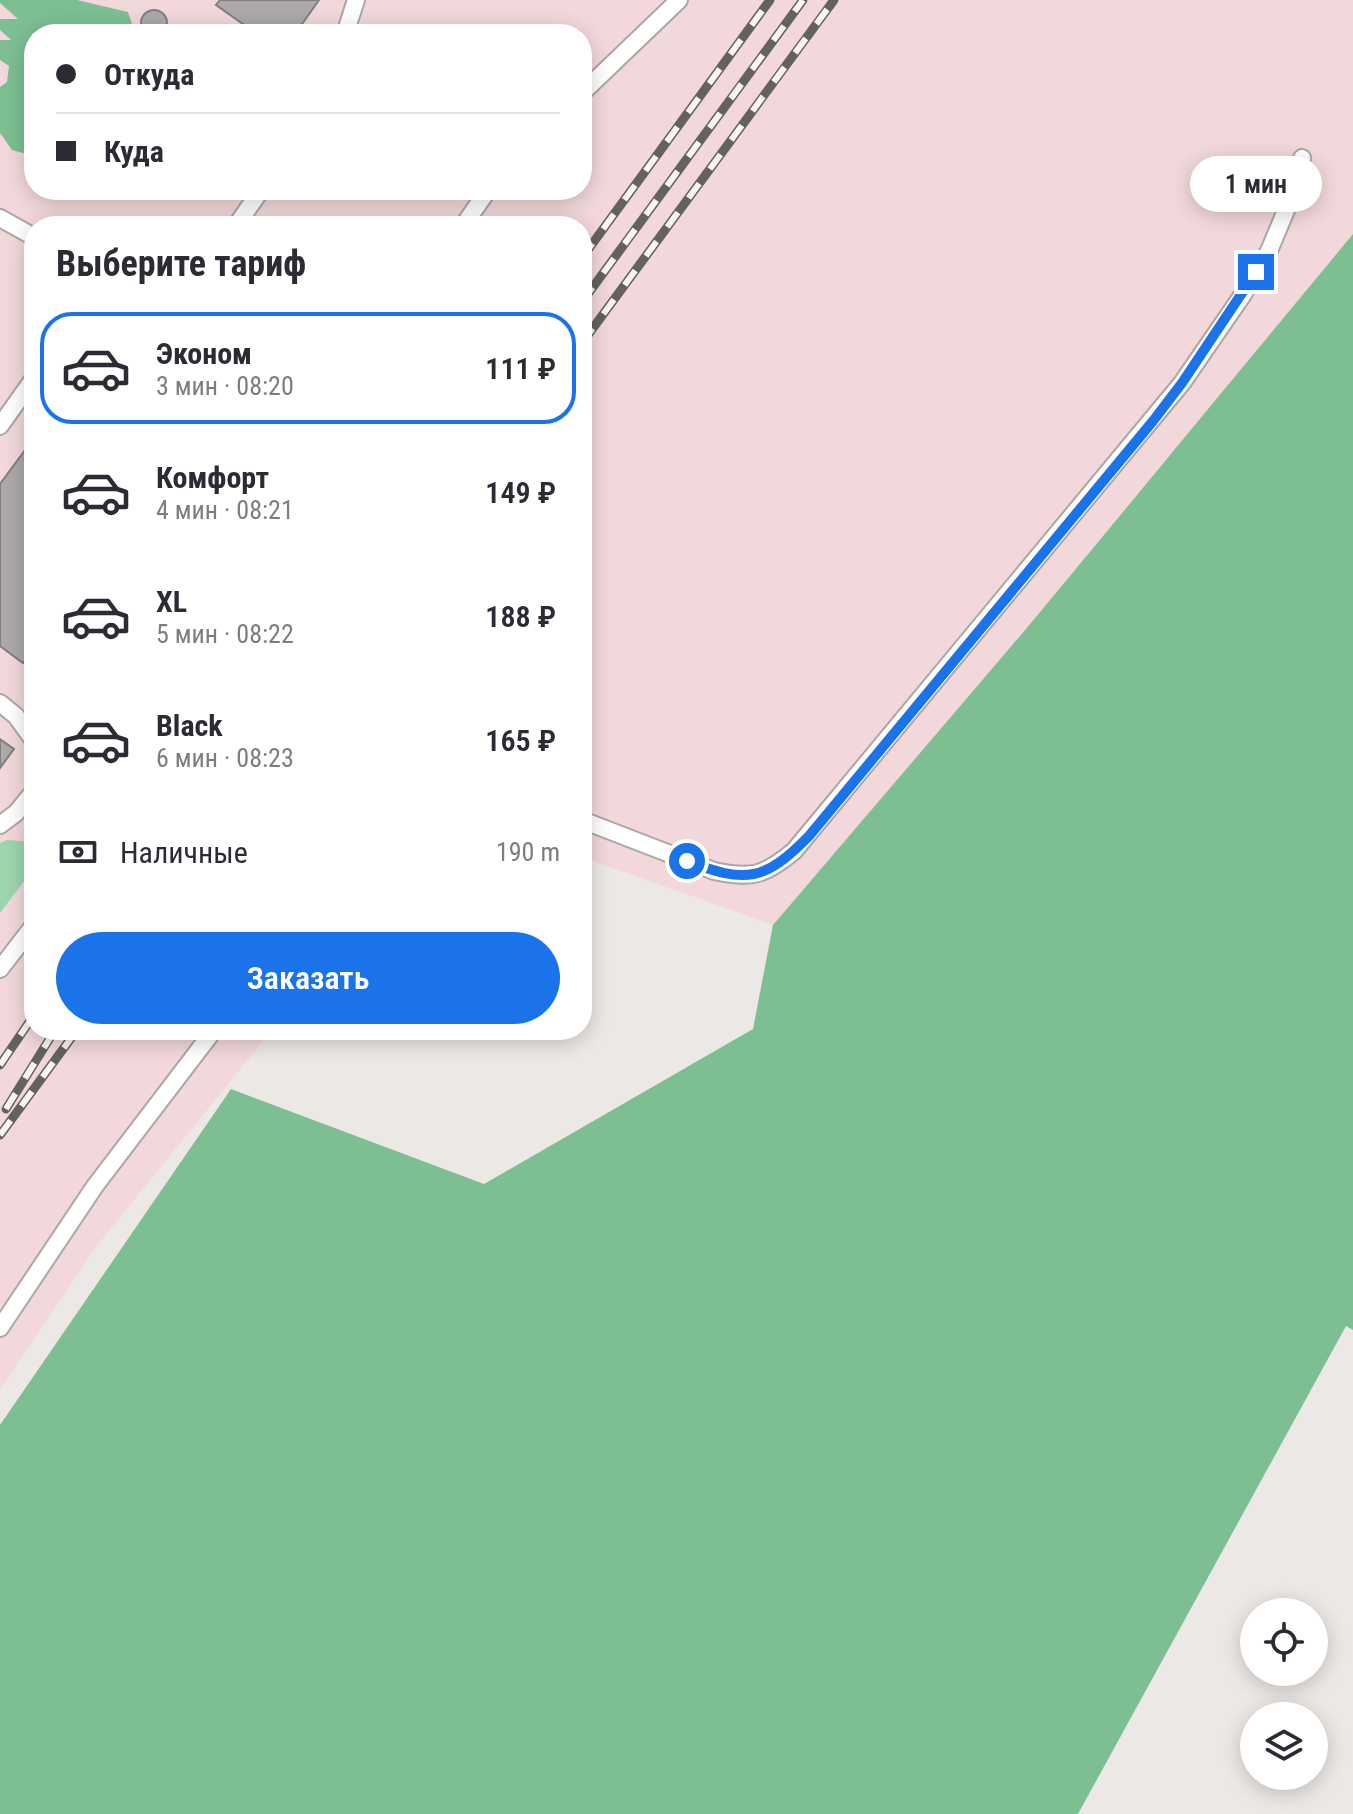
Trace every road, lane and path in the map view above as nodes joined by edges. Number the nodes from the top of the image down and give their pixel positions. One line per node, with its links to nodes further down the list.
1 (356, 0): 3 (lane)
2 (679, 0): 4 (lane)
3 (348, 24)
4 (592, 83)
5 (1302, 158): 13 (lane)
6 (0, 218): 7 (lane)
7 (24, 231)
8 (24, 392): 9 (lane)
9 (0, 426)
10 (0, 703): 11 (lane)
11 (24, 727)
12 (24, 806): 14 (lane)
13 (592, 824)
14 (0, 825)
15 (24, 938): 16 (lane)
16 (0, 969)
17 (206, 1040): 18 (lane)
18 (0, 1328)

